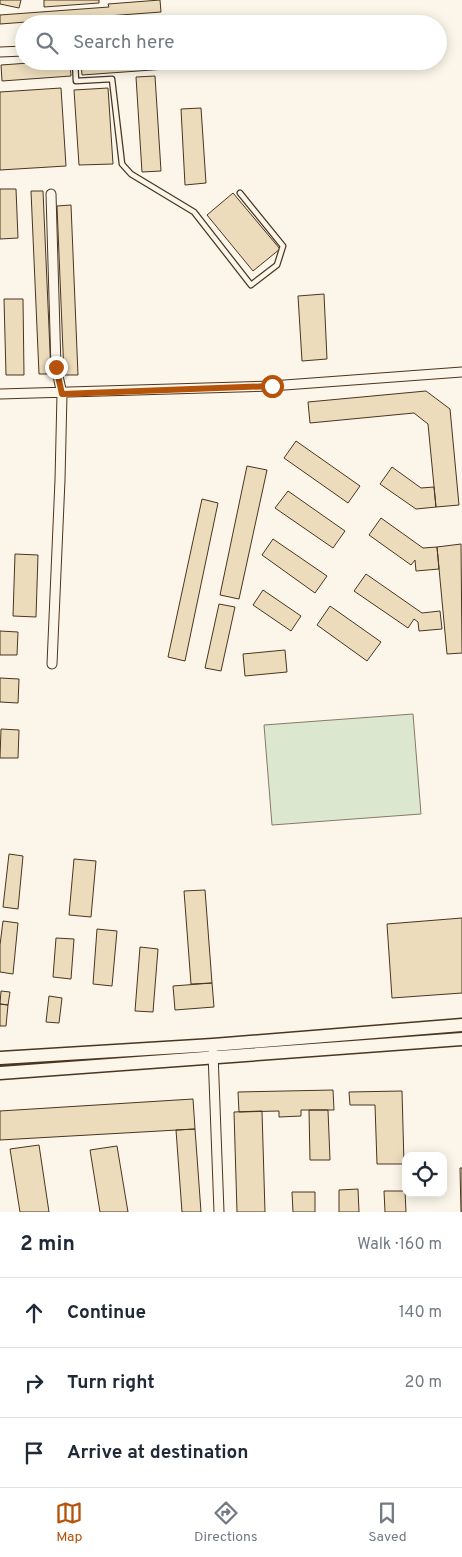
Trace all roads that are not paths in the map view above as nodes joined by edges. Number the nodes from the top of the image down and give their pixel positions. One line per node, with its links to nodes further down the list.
1 (15, 51): 2 (street)
2 (0, 52)
3 (75, 70): 4 (lane)
4 (240, 192)
5 (51, 194): 8 (street)
6 (462, 372): 8 (street)
7 (0, 394): 8 (street)
8 (62, 394): 9 (street)
9 (52, 664)
10 (462, 1026): 12 (main road)
11 (462, 1039): 12 (main road)
12 (213, 1051): 13 (main road); 14 (main road); 15 (street)
13 (0, 1058)
14 (0, 1074)
15 (220, 1212)

